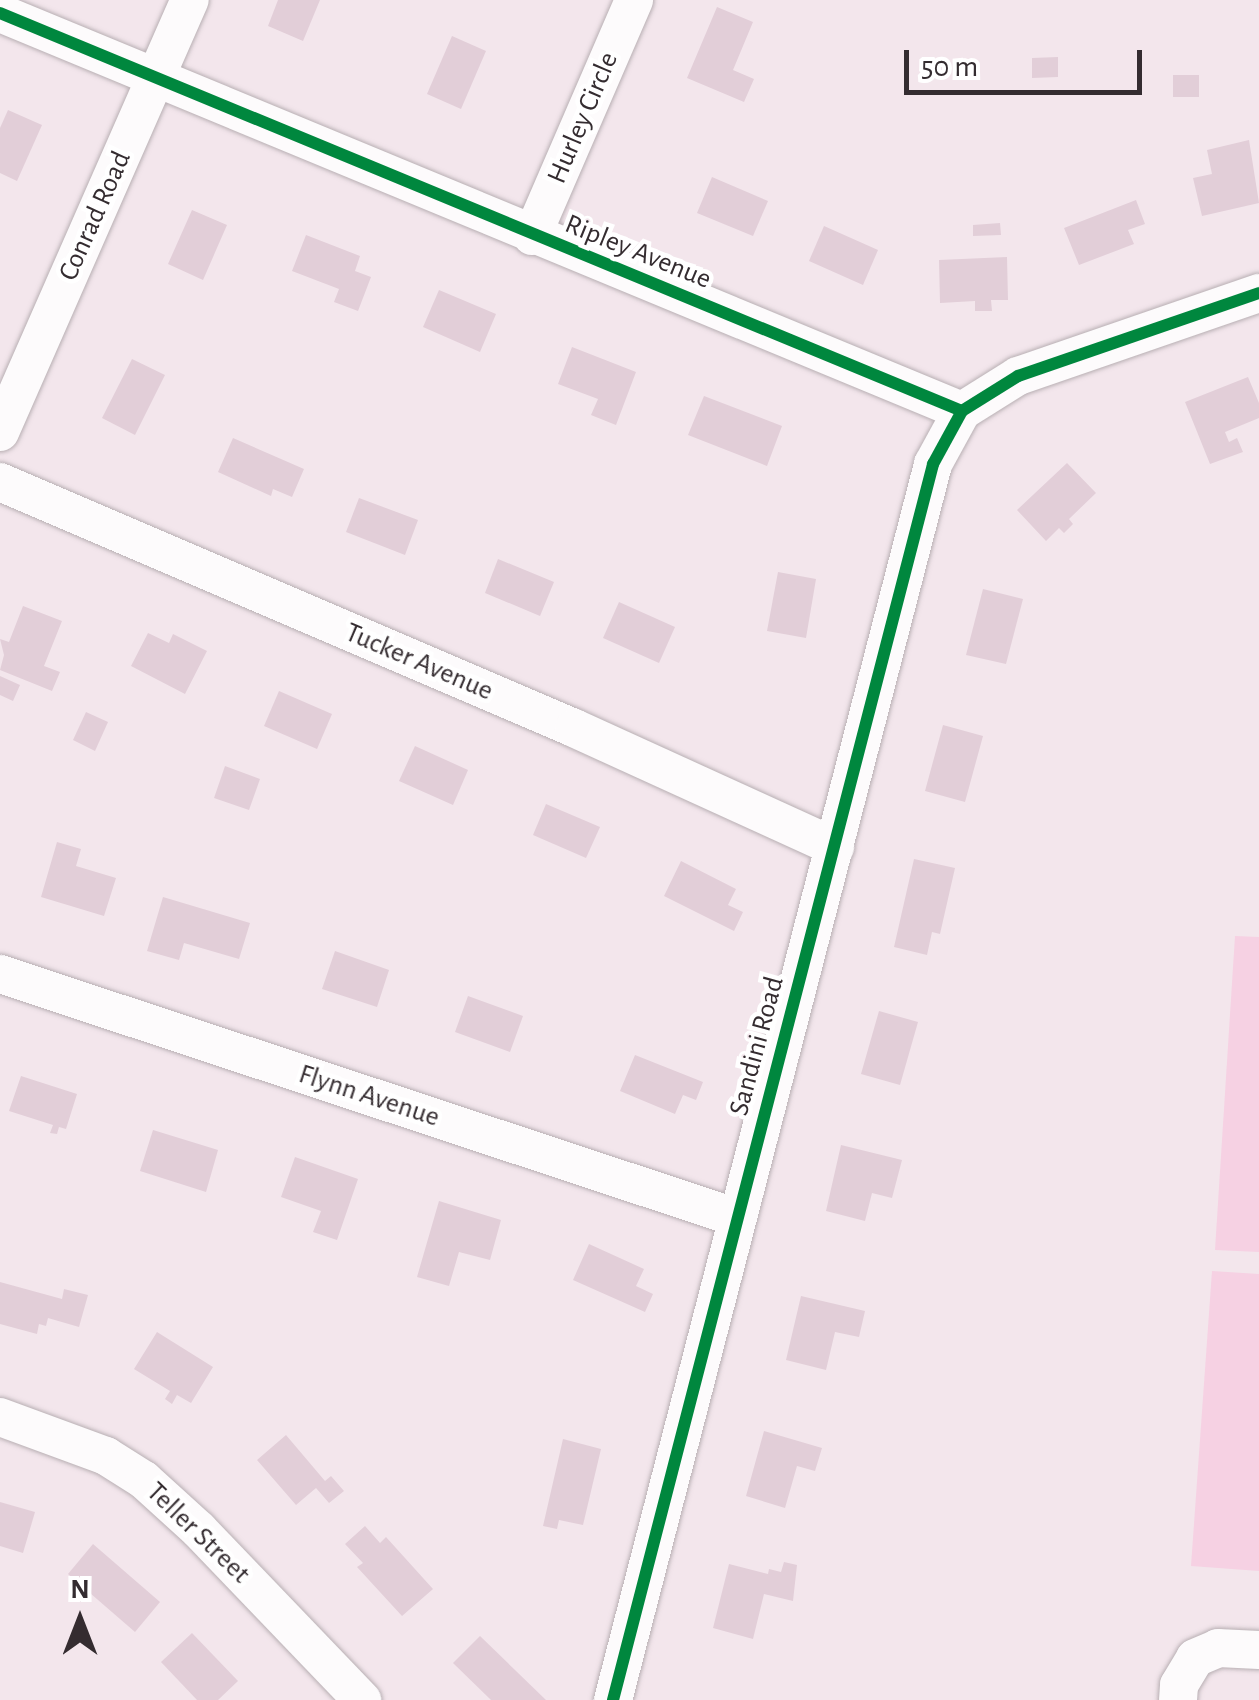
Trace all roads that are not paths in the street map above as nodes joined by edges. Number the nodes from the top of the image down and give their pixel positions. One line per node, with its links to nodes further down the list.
1 (190, 0): 4 (street, Conrad Road)
2 (634, 0): 5 (street, Hurley Circle)
3 (0, 13): 4 (street, Ripley Avenue)
4 (156, 77): 5 (street, Ripley Avenue); 8 (street, Conrad Road)
5 (532, 236): 7 (street, Ripley Avenue)
6 (1259, 292): 7 (street)
7 (962, 411): 10 (street, Sandini Road)
8 (0, 432)
9 (0, 482): 10 (street, Tucker Avenue)
10 (835, 847): 12 (street, Sandini Road)
11 (0, 974): 12 (street, Flynn Avenue)
12 (738, 1218): 16 (street, Sandini Road)
13 (0, 1416): 15 (street, Teller Street)
14 (1259, 1650): 17 (street)
15 (362, 1700)
16 (613, 1700)
17 (1178, 1700)

